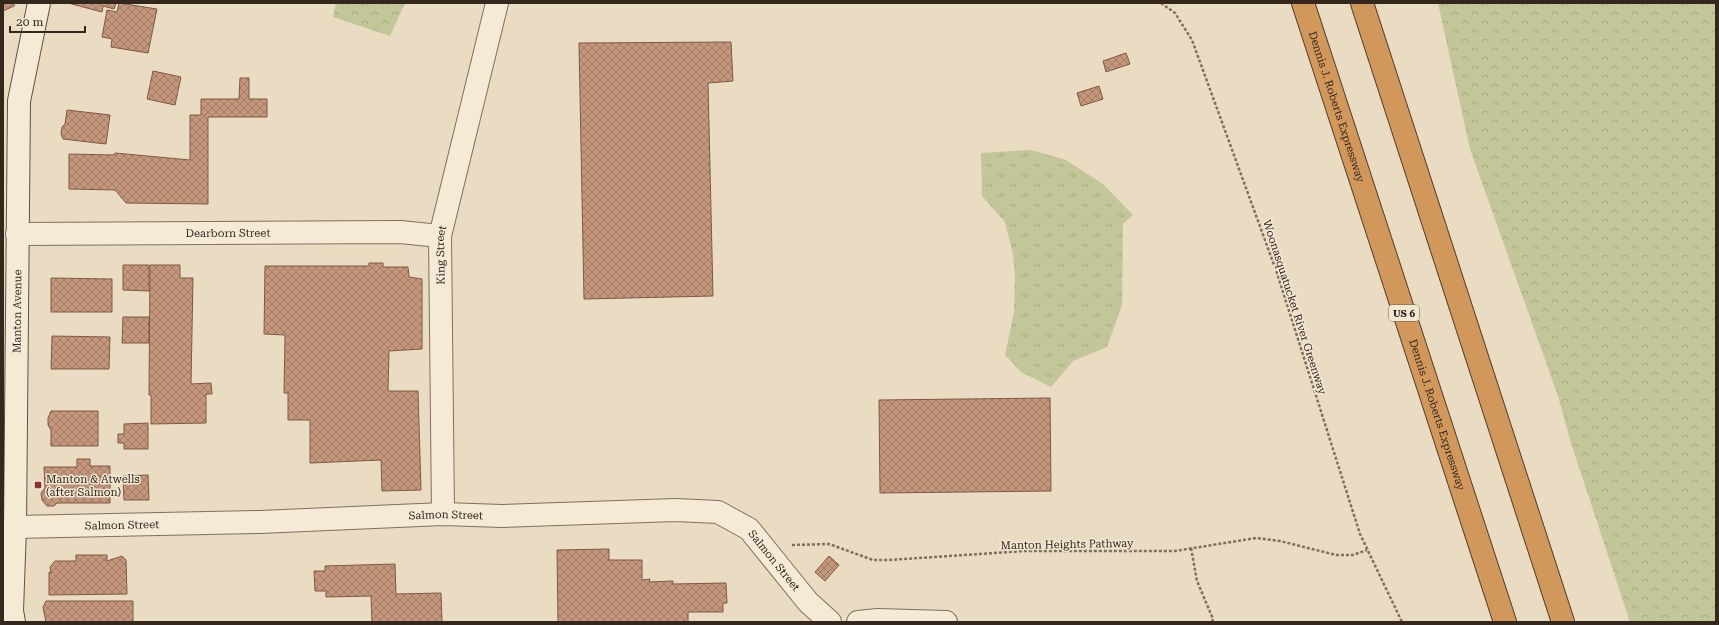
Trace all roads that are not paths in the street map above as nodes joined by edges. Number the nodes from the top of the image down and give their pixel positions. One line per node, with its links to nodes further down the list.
1 (39, 3): 5 (street, Manton Avenue)
2 (496, 3): 6 (street, King Street)
3 (1303, 3): 13 (highway, Dennis J. Roberts Expressway / US 6)
4 (1362, 3): 14 (highway)
5 (17, 234): 6 (street, Dearborn Street); 8 (street, Manton Avenue)
6 (440, 236): 7 (street, King Street)
7 (443, 514): 8 (street, Salmon Street); 10 (street, Salmon Street)
8 (15, 527): 9 (street, Manton Avenue)
9 (10, 615)
10 (830, 622)
11 (858, 622): 12 (street)
12 (946, 622)
13 (1505, 622)
14 (1564, 622)

